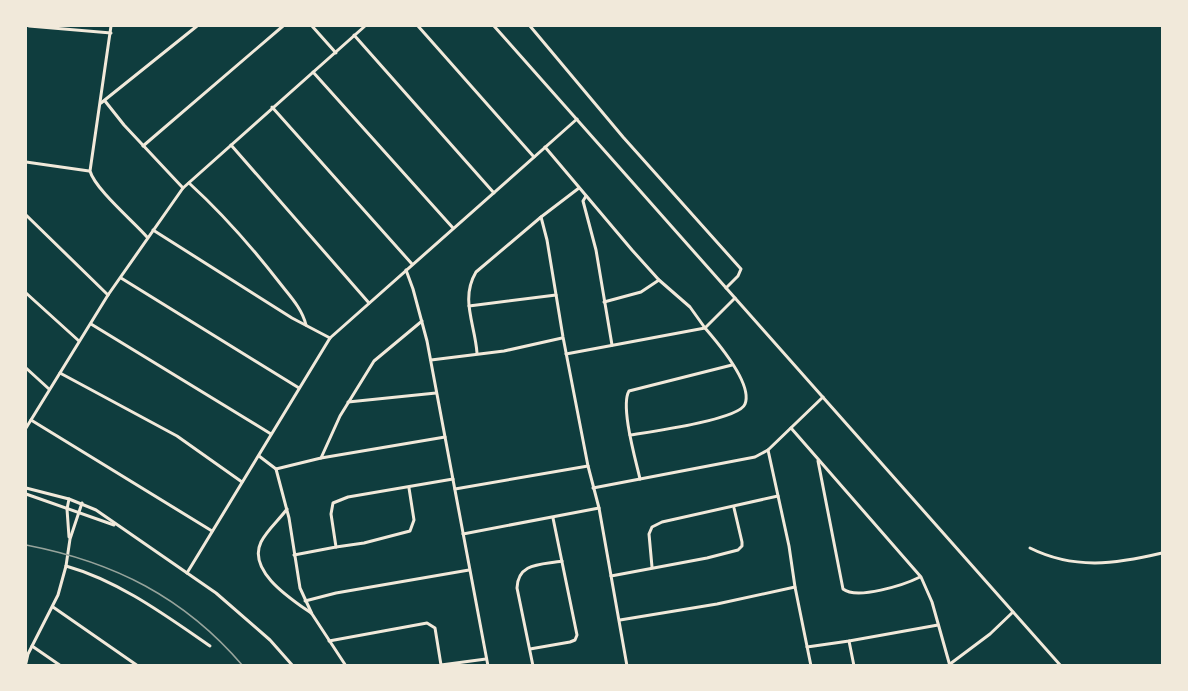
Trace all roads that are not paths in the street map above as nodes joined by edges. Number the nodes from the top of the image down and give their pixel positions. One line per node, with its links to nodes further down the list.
1 (29, 26): 10 (street)
2 (111, 26): 10 (street)
3 (197, 26): 14 (street)
4 (283, 26): 19 (street)
5 (312, 26): 12 (street)
6 (364, 26): 11 (street)
7 (418, 26): 21 (street)
8 (494, 26): 17 (street)
9 (530, 26): 38 (street)
10 (111, 33): 15 (street)
11 (354, 34): 12 (street); 27 (street)
12 (336, 53): 13 (street)
13 (313, 72): 16 (street); 31 (street)
14 (105, 101): 15 (street); 19 (street)
15 (101, 103): 23 (street)
16 (272, 107): 18 (street); 34 (street)
17 (577, 119): 20 (street); 38 (street)
18 (231, 145): 24 (street); 44 (street)
19 (143, 146): 25 (street)
20 (545, 147): 21 (street); 26 (street)
21 (534, 157): 27 (street)
22 (26, 162): 23 (street)
23 (90, 171): 33 (street)
24 (189, 183): 25 (street); 48 (street)
25 (183, 188): 32 (street)
26 (579, 188): 28 (street); 30 (street)
27 (494, 193): 31 (street)
28 (586, 196): 37 (street); 43 (street)
29 (26, 215): 40 (street)
30 (541, 217): 41 (street); 45 (street)
31 (453, 228): 34 (street)
32 (153, 230): 33 (street); 48 (street)
33 (147, 237): 36 (street)
34 (412, 264): 35 (street)
35 (406, 270): 44 (street); 46 (street)
36 (121, 278): 40 (street); 60 (street)
37 (659, 280): 43 (street); 49 (street)
38 (726, 288): 42 (street)
39 (26, 293): 52 (street)
40 (108, 295): 47 (street)
41 (556, 295): 45 (street); 51 (street)
42 (735, 298): 49 (street); 63 (street)
43 (604, 302): 53 (street)
44 (369, 303): 50 (street)
45 (469, 306): 54 (street)
46 (422, 321): 56 (street); 64 (street)
47 (91, 324): 52 (street); 68 (street)
48 (306, 325): 50 (street)
49 (705, 328): 53 (street); 57 (street)
50 (330, 338): 60 (street)
51 (563, 338): 54 (street); 55 (street)
52 (79, 341): 59 (street)
53 (612, 345): 55 (street)
54 (477, 353): 56 (street)
55 (567, 354): 75 (street)
56 (431, 360): 62 (street)
57 (732, 365): 69 (street); 69 (street)
58 (26, 368): 61 (street)
59 (60, 373): 61 (street); 79 (street)
60 (299, 388): 68 (street)
61 (49, 389): 65 (street)
62 (436, 393): 64 (street); 70 (street)
63 (823, 397): 67 (street); 112 (street)
64 (348, 402): 73 (street)
65 (31, 420): 66 (street); 95 (street)
66 (26, 428)
67 (791, 428): 71 (street); 74 (street)
68 (272, 434): 72 (street)
69 (630, 435): 78 (street)
70 (445, 436): 73 (street); 77 (street)
71 (768, 450): 78 (street); 85 (street)
72 (259, 455): 76 (street); 79 (street)
73 (321, 459): 76 (street)
74 (817, 459): 108 (street); 108 (street)
75 (588, 466): 81 (street); 83 (street)
76 (276, 469): 91 (street)
77 (453, 479): 80 (street); 83 (street)
78 (640, 479): 81 (street)
79 (242, 482): 95 (street)
80 (409, 488): 98 (street); 98 (street)
81 (593, 488): 89 (street)
82 (26, 489): 86 (street)
83 (455, 489): 96 (street)
84 (26, 494): 90 (street)
85 (778, 496): 88 (street); 109 (street)
86 (69, 499): 87 (street); 90 (street)
87 (82, 503): 92 (street); 94 (street)
88 (734, 507): 104 (street); 104 (street)
89 (599, 508): 93 (street); 107 (street)
90 (67, 509): 92 (street); 97 (street)
91 (287, 509): 101 (street); 113 (street)
92 (80, 514): 94 (street); 97 (street)
93 (553, 518): 96 (street); 102 (street)
94 (116, 525): 106 (street)
95 (212, 531): 106 (street)
96 (463, 534): 105 (street)
97 (70, 539): 103 (street)
98 (336, 547): 101 (street)
99 (1030, 548): 100 (street)
100 (1162, 553)
101 (294, 555): 110 (street)
102 (562, 561): 121 (street); 121 (street)
103 (66, 566): 111 (street); 119 (street)
104 (652, 567): 107 (street)
105 (469, 570): 110 (street); 122 (street)
106 (187, 573): 128 (street)
107 (611, 576): 114 (street)
108 (921, 577): 115 (street)
109 (795, 587): 114 (street); 120 (street)
110 (305, 601): 113 (street)
111 (53, 608): 118 (street); 127 (street)
112 (1014, 612): 125 (street); 135 (street)
113 (312, 614): 116 (street)
114 (619, 620): 132 (street)
115 (938, 625): 117 (street); 125 (street)
116 (329, 641): 124 (street); 129 (street)
117 (849, 641): 120 (street); 134 (street)
118 (32, 646): 123 (street); 126 (street)
119 (210, 646)
120 (807, 647): 133 (street)
121 (530, 649): 131 (street)
122 (486, 658): 124 (street); 130 (street)
123 (26, 663)
124 (439, 665)
125 (950, 665)
126 (61, 666)
127 (138, 666)
128 (293, 666)
129 (346, 666)
130 (488, 666)
131 (533, 666)
132 (627, 666)
133 (811, 666)
134 (854, 666)
135 (1061, 666)

